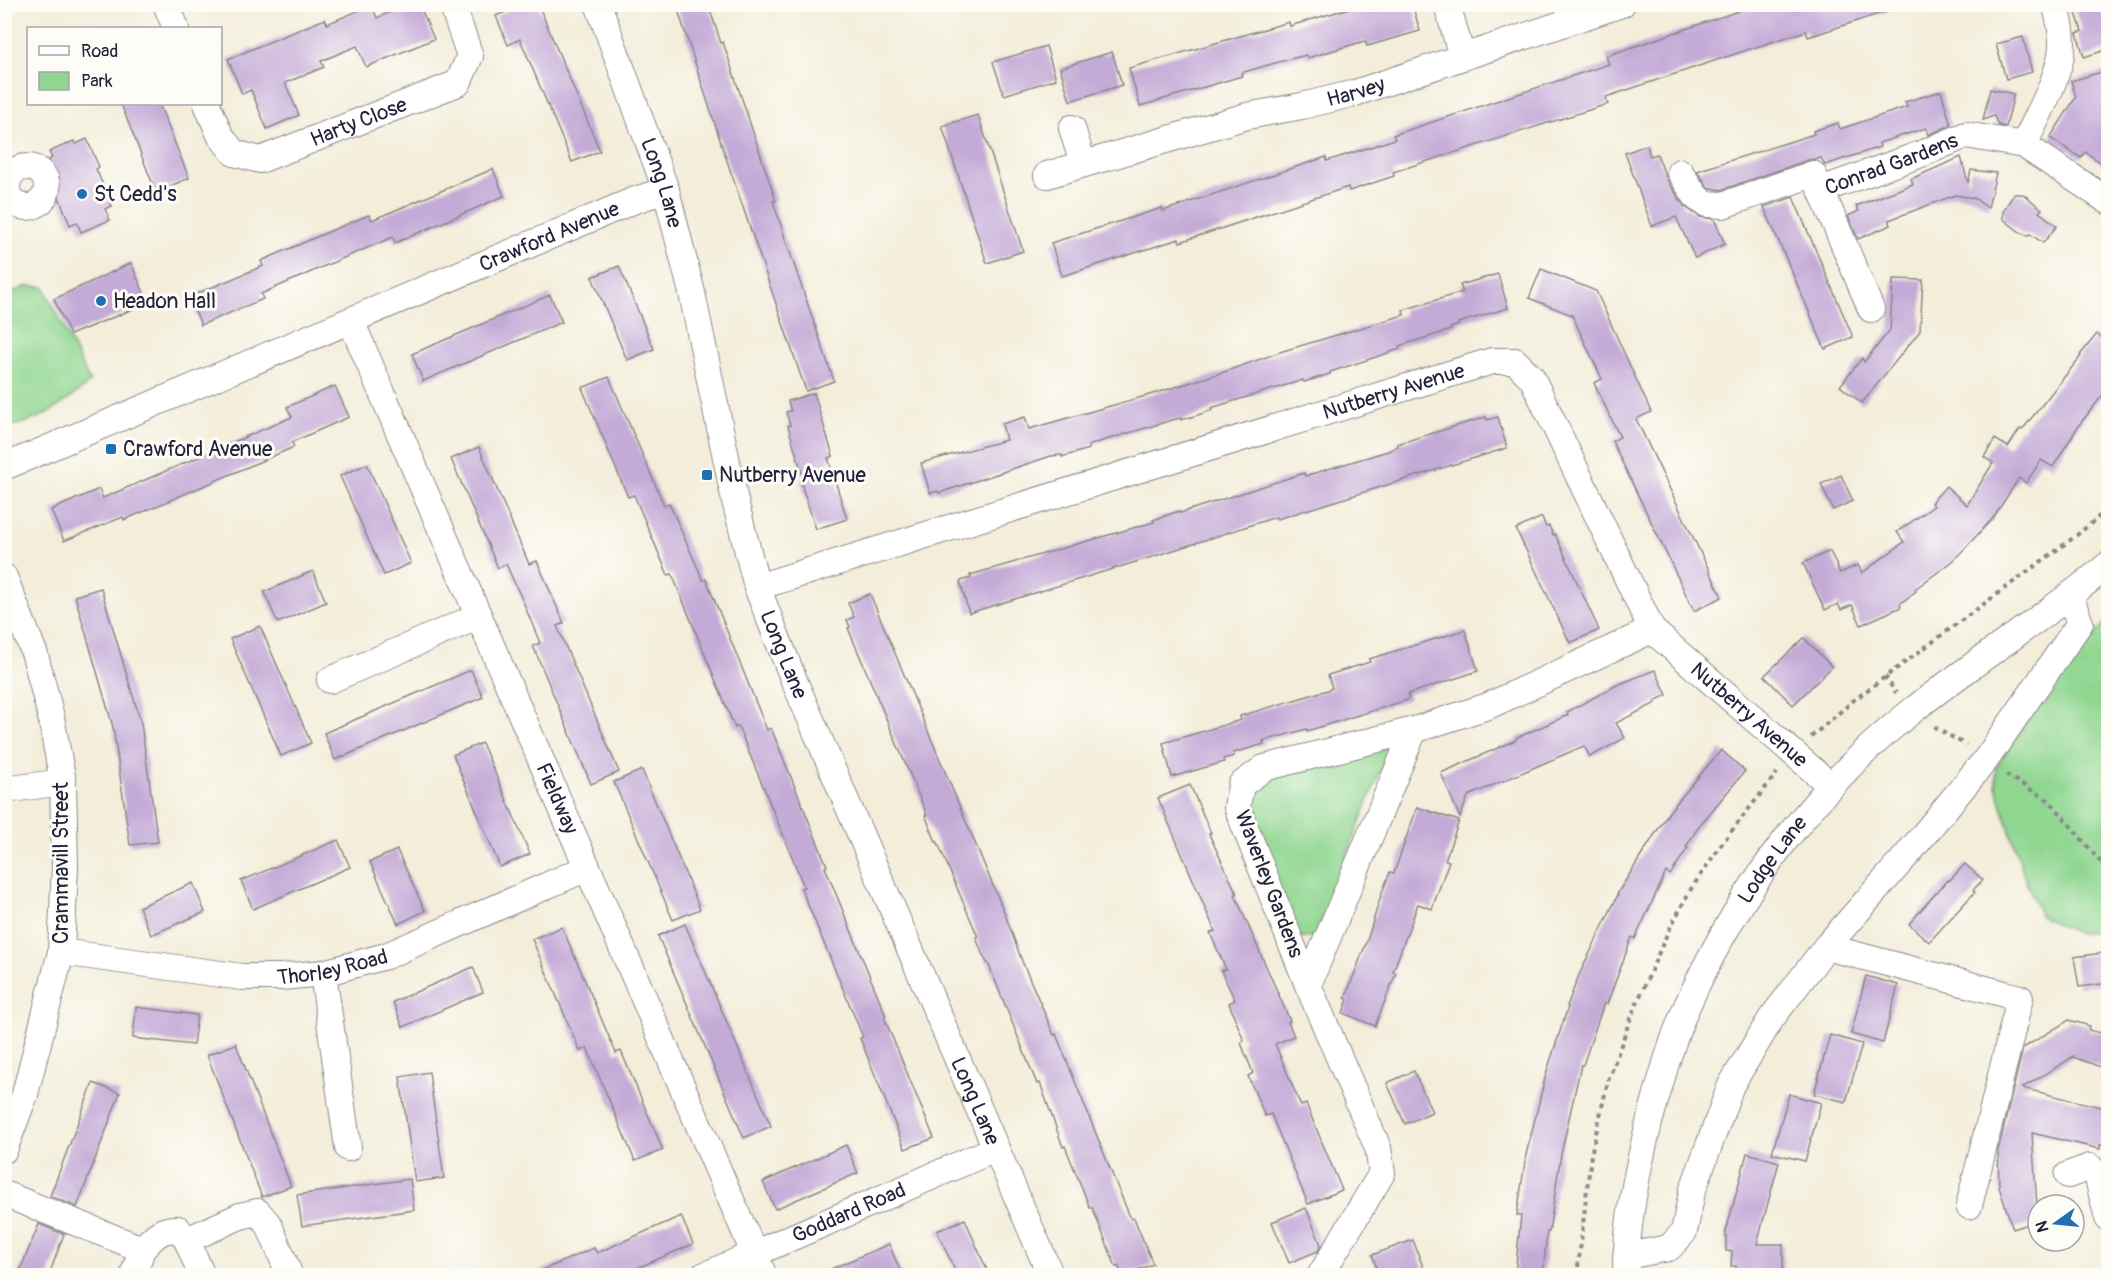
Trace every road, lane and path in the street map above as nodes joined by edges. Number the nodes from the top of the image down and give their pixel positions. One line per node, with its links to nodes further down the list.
1 (165, 4): 7 (street)
2 (452, 4): 9 (street, Harty Close)
3 (598, 4): 15 (street, Long Lane)
4 (1447, 4): 8 (street)
5 (1622, 4): 8 (street, Harvey)
6 (2055, 4): 11 (street)
7 (176, 27)
8 (1462, 57): 12 (street, Harvey)
9 (207, 105)
10 (1072, 128): 12 (street)
11 (2024, 145): 16 (street, Conrad Gardens); 17 (street, Conrad Gardens)
12 (1083, 164): 14 (street, Harvey)
13 (1680, 172): 16 (street)
14 (1047, 175)
15 (666, 190): 19 (street, Crawford Avenue); 24 (street, Long Lane)
16 (1821, 190): 18 (street, Conrad Gardens)
17 (2109, 201)
18 (1871, 309)
19 (351, 321): 20 (street, Crawford Avenue); 26 (street, Fieldway)
20 (4, 467)
21 (2109, 509): 28 (path)
22 (2109, 565): 25 (street, Lodge Lane)
23 (4, 576): 36 (street, Crammavill Street)
24 (757, 587): 27 (street, Nutberry Avenue); 46 (street, Long Lane)
25 (2070, 596): 34 (street); 37 (street, Lodge Lane)
26 (479, 616): 29 (street); 39 (street, Fieldway)
27 (1652, 630): 32 (street, Waverley Gardens); 37 (street, Nutberry Avenue)
28 (1885, 676): 30 (path); 33 (path)
29 (330, 680)
30 (1897, 695)
31 (1931, 726): 34 (path)
32 (1414, 730): 44 (street, Waverley Gardens); 44 (street, Waverley Gardens)
33 (1802, 744)
34 (1987, 758): 40 (path); 41 (street)
35 (1778, 771): 63 (path)
36 (63, 782): 38 (street); 42 (street, Crammavill Street)
37 (1830, 785): 55 (street, Lodge Lane)
38 (4, 790)
39 (587, 868): 43 (street, Thorley Road); 54 (street, Fieldway)
40 (2109, 871)
41 (1826, 947): 50 (street); 55 (street)
42 (62, 952): 43 (street, Thorley Road); 47 (street, Crammavill Street)
43 (323, 974): 45 (street)
44 (1308, 985): 62 (street, Waverley Gardens)
45 (348, 1148)
46 (995, 1149): 54 (street, Goddard Road); 61 (street, Long Lane)
47 (4, 1150)
48 (2068, 1174): 51 (street)
49 (4, 1194): 53 (street)
50 (1970, 1206)
51 (2109, 1218)
52 (187, 1240): 53 (street); 57 (street); 58 (street)
53 (142, 1249): 56 (street)
54 (755, 1252): 59 (street, Goddard Road); 60 (street, Fieldway)
55 (1626, 1266)
56 (133, 1275)
57 (202, 1275)
58 (290, 1275)
59 (703, 1275)
60 (764, 1275)
61 (1051, 1275)
62 (1320, 1275)
63 (1577, 1275)

